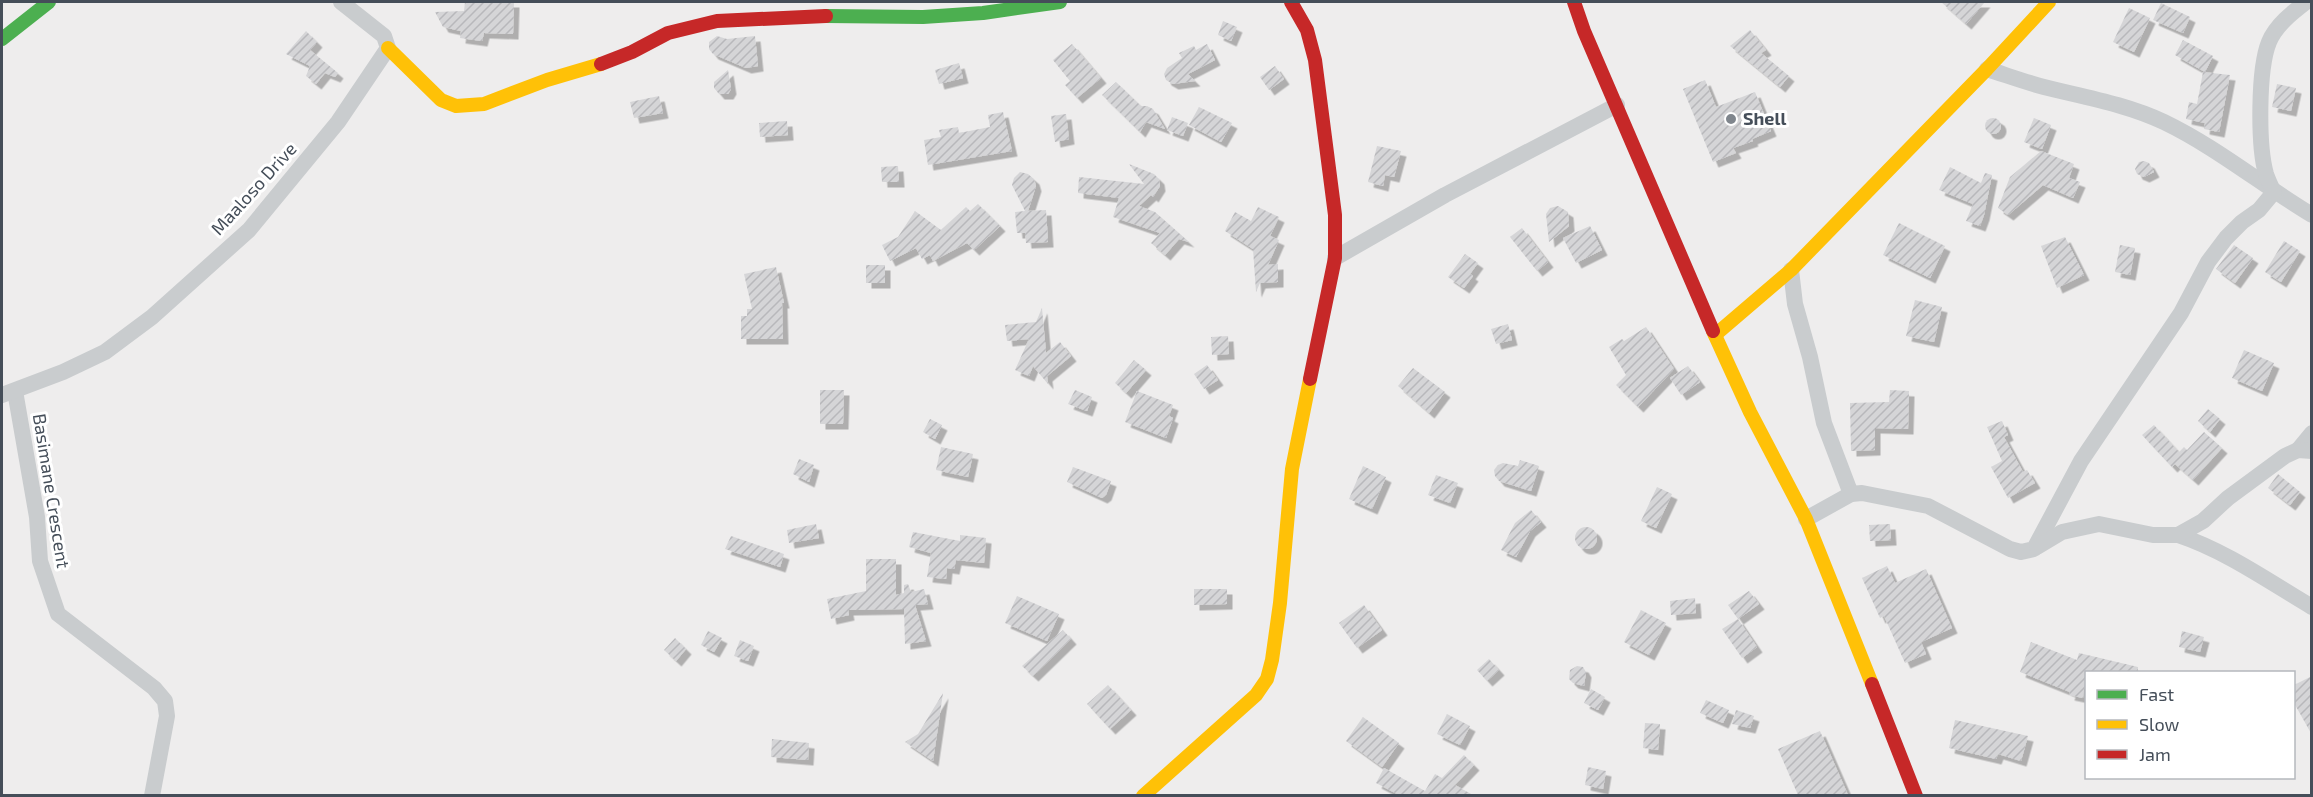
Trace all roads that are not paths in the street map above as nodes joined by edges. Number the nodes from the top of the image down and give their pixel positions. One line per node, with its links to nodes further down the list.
1 (49, 2): 8 (street)
2 (341, 2): 9 (street)
3 (1060, 2): 9 (street)
4 (1291, 2): 14 (street)
5 (1574, 2): 11 (street)
6 (2049, 2): 10 (street)
7 (2306, 2): 12 (street)
8 (2, 39)
9 (388, 48): 17 (street, Maaloso Drive)
10 (1987, 69): 12 (street); 15 (street)
11 (1617, 105): 14 (street); 16 (street)
12 (2274, 192): 13 (street); 23 (street)
13 (2312, 215)
14 (1335, 258): 26 (street)
15 (1791, 270): 16 (street); 20 (street)
16 (1715, 335): 21 (street)
17 (8, 393): 25 (street, Basimane Crescent)
18 (2312, 433): 19 (street)
19 (2305, 451): 22 (street)
20 (1851, 495): 21 (street); 23 (street)
21 (1806, 519): 27 (street)
22 (2178, 535): 23 (street); 24 (street)
23 (2034, 549)
24 (2312, 607)
25 (152, 795)
26 (1143, 795)
27 (1916, 795)

